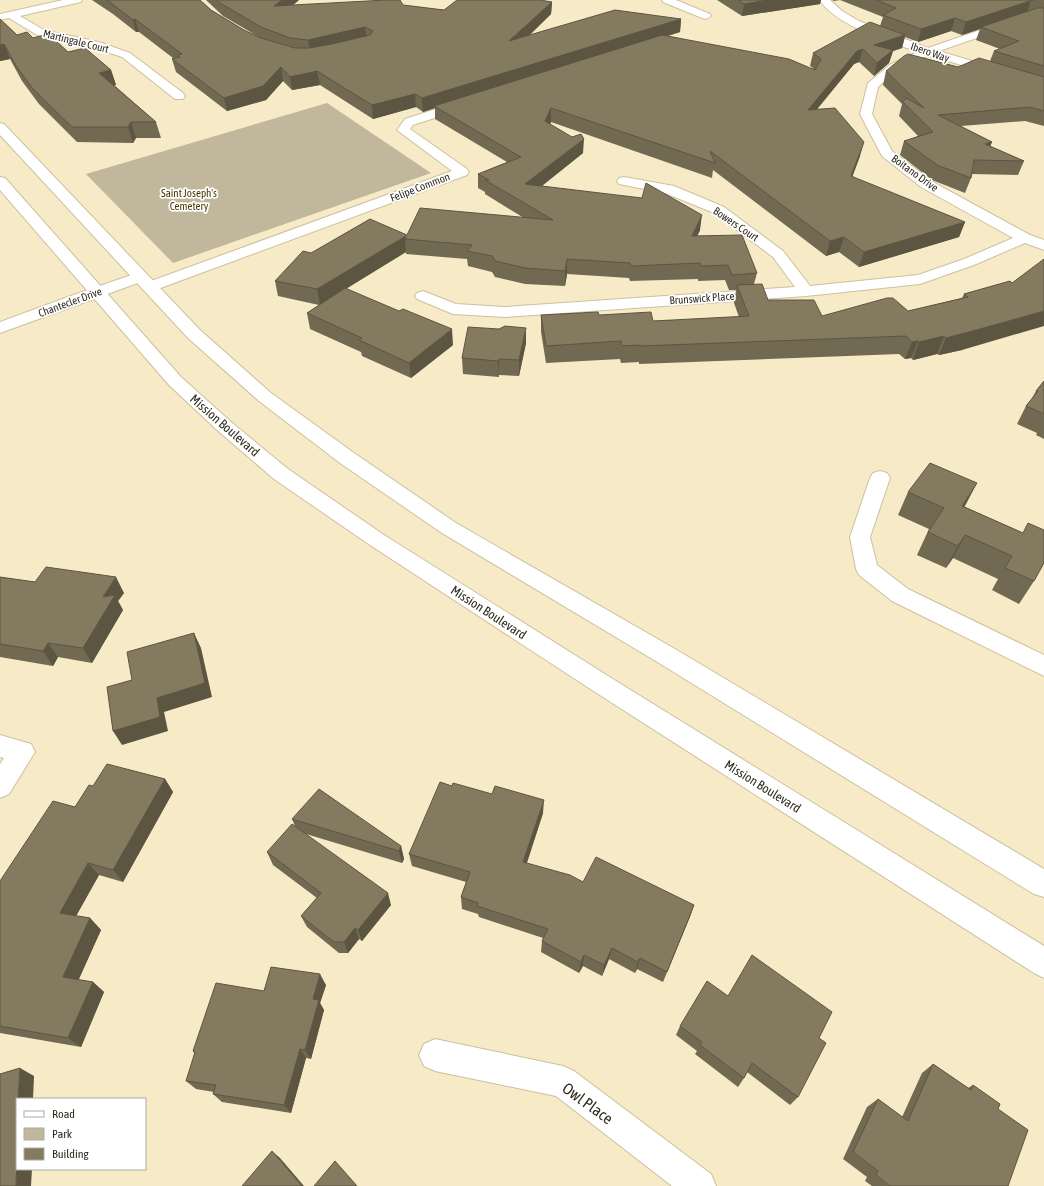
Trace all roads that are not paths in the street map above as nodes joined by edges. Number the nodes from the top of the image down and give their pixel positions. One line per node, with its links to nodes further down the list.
1 (77, 0): 6 (street)
2 (667, 0): 4 (street)
3 (824, 0): 7 (street, Ibero Way)
4 (706, 16)
5 (1044, 16): 7 (street, Boitano Drive)
6 (5, 17): 9 (street, Martingale Court)
7 (927, 52): 8 (street, Ibero Way); 14 (street, Boitano Drive)
8 (1044, 87)
9 (179, 96)
10 (473, 102): 16 (street, Felipe Common)
11 (0, 127): 16 (street)
12 (0, 181): 17 (street, Mission Boulevard)
13 (624, 181): 18 (street, Bowers Court)
14 (1024, 238): 15 (street, Boitano Drive); 18 (street, Brunswick Place)
15 (1044, 245)
16 (145, 282): 17 (street, Chantecler Drive); 25 (street)
17 (98, 291): 20 (street, Chantecler Drive); 26 (street, Mission Boulevard)
18 (806, 291): 19 (street, Brunswick Place)
19 (423, 296)
20 (0, 328)
21 (880, 478): 22 (street)
22 (1044, 666)
23 (0, 746): 24 (street)
24 (0, 786)
25 (1044, 884)
26 (1044, 963)
27 (435, 1055): 28 (street, Owl Place)
28 (699, 1186)

